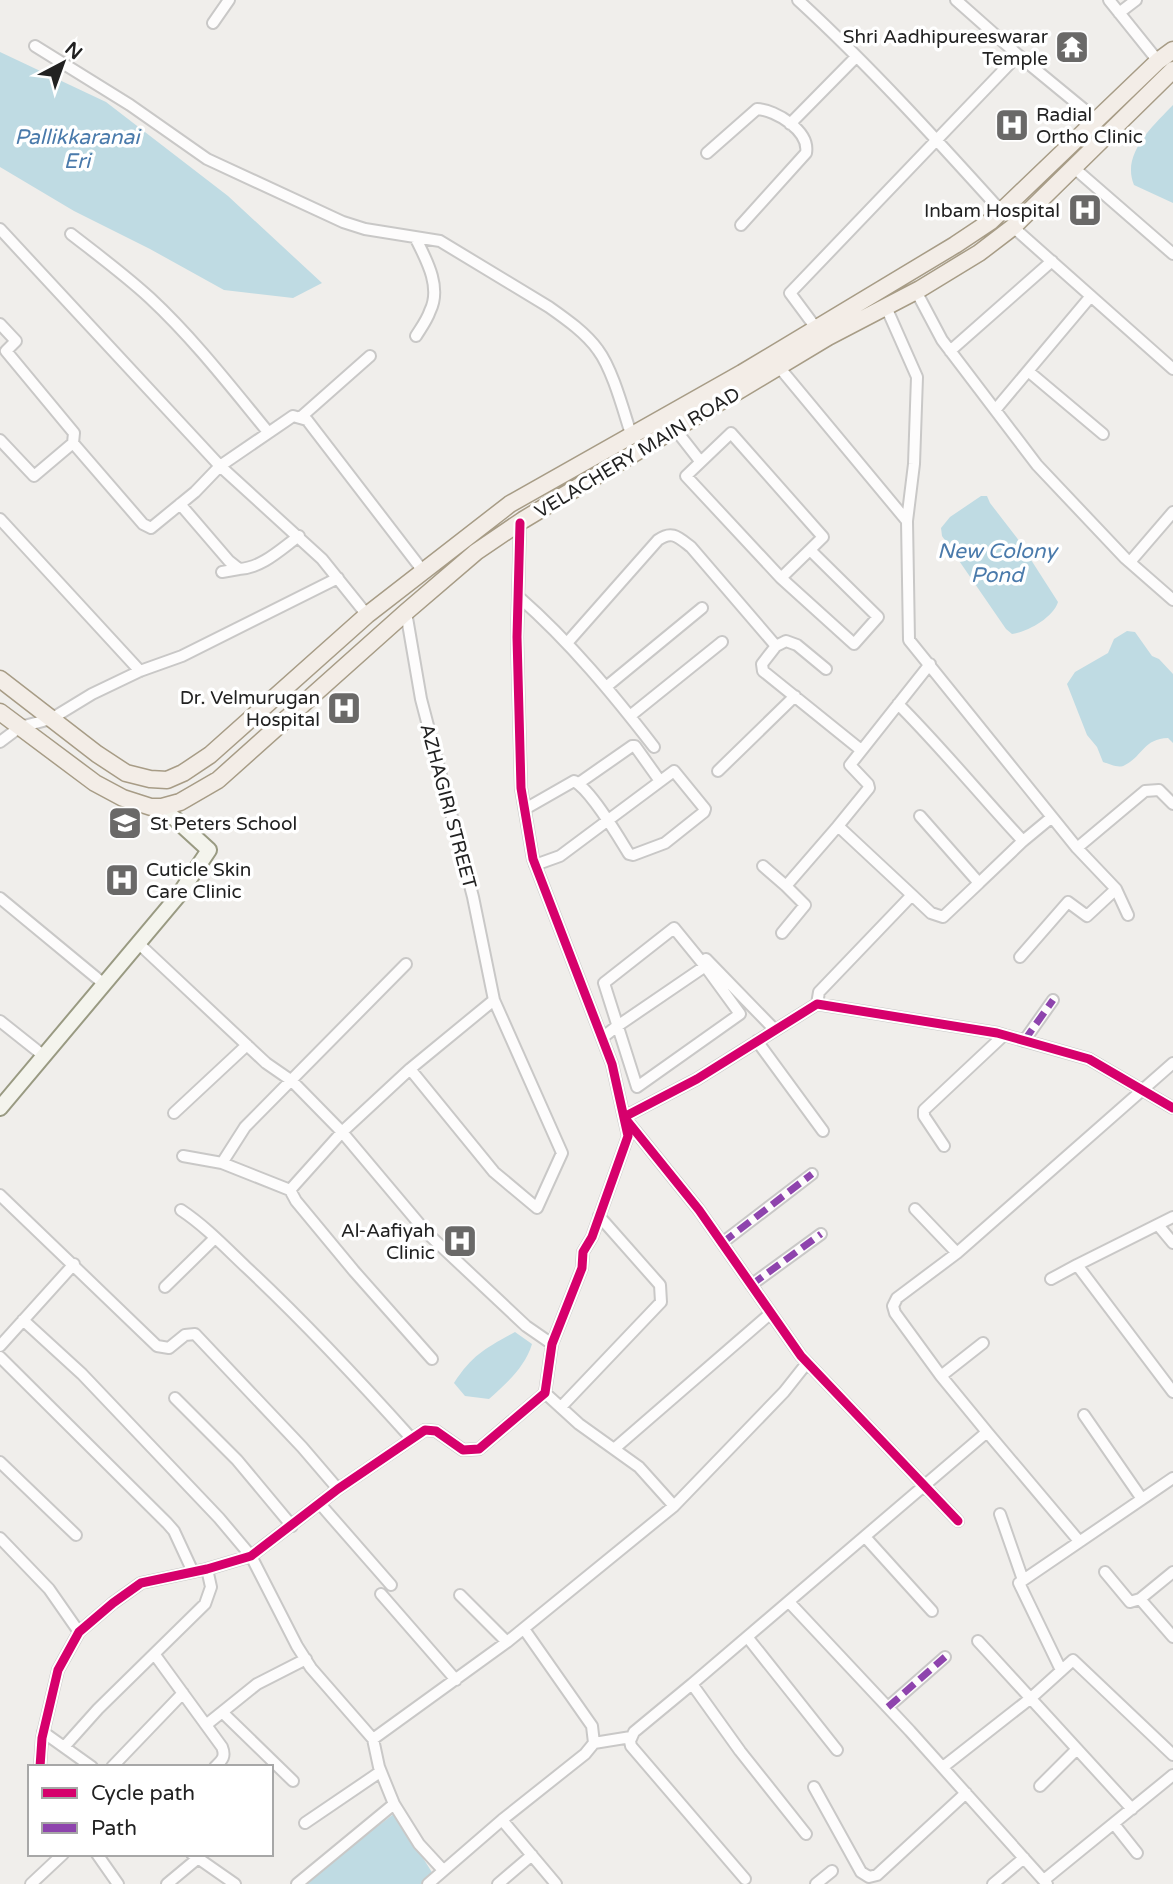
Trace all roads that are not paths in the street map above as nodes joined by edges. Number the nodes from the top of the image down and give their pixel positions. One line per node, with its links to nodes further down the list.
1 (229, 0): 7 (street)
2 (798, 0): 11 (street)
3 (956, 0): 10 (street)
4 (1109, 0): 6 (street)
5 (1136, 0): 6 (street)
6 (1119, 13): 12 (street)
7 (213, 23)
8 (35, 46): 24 (street)
9 (1173, 50): 12 (main road, VELACHERY MAIN ROAD)
10 (1018, 55): 14 (street); 16 (street)
11 (856, 57): 15 (street); 16 (street)
12 (1158, 61): 14 (main road, VELACHERY MAIN ROAD)
13 (1173, 71): 18 (main road, VELACHERY MAIN ROAD)
14 (1097, 120): 19 (main road, VELACHERY MAIN ROAD)
15 (790, 124): 17 (street); 20 (street)
16 (938, 141): 19 (street); 31 (street)
17 (707, 153)
18 (1073, 167): 21 (main road, VELACHERY MAIN ROAD); 25 (street)
19 (1002, 212): 31 (main road, VELACHERY MAIN ROAD)
20 (741, 225)
21 (1013, 227): 26 (street); 27 (main road, VELACHERY MAIN ROAD)
22 (0, 229): 47 (street)
23 (71, 234): 41 (street)
24 (415, 237): 32 (street); 43 (street)
25 (1173, 254)
26 (1052, 261): 28 (street); 33 (street)
27 (916, 291): 29 (main road, VELACHERY MAIN ROAD); 33 (street)
28 (1091, 296): 36 (street); 37 (street)
29 (886, 307): 35 (main road, VELACHERY MAIN ROAD); 51 (street)
30 (0, 324): 45 (street)
31 (817, 328): 43 (main road, VELACHERY MAIN ROAD)
32 (416, 336)
33 (950, 351): 38 (street)
34 (370, 356): 39 (street)
35 (779, 367): 40 (main road, VELACHERY MAIN ROAD); 51 (street)
36 (1173, 369)
37 (1028, 371): 38 (street); 42 (street)
38 (996, 409): 55 (street)
39 (301, 417): 41 (street); 57 (street)
40 (676, 429): 46 (street); 52 (main road, VELACHERY MAIN ROAD)
41 (268, 432): 47 (street)
42 (1103, 433)
43 (632, 437): 57 (main road, VELACHERY MAIN ROAD)
44 (0, 440): 45 (street)
45 (73, 443): 48 (street)
46 (700, 461): 54 (street); 60 (street)
47 (220, 466): 48 (street); 53 (street)
48 (180, 504): 56 (street)
49 (1173, 512): 55 (street)
50 (0, 519): 71 (street)
51 (907, 521): 69 (street)
52 (520, 523): 61 (street); 64 (main road, VELACHERY MAIN ROAD)
53 (299, 536): 56 (street); 59 (street)
54 (810, 550): 60 (street); 60 (street)
55 (1130, 562): 62 (street)
56 (239, 569): 58 (street)
57 (423, 571): 65 (main road, VELACHERY MAIN ROAD)
58 (222, 572)
59 (338, 578): 65 (street); 71 (street)
60 (781, 578)
61 (520, 598): 67 (street); 88 (street)
62 (1173, 600)
63 (702, 608): 73 (street)
64 (406, 612): 87 (main road, VELACHERY MAIN ROAD); 109 (street, AZHAGIRI STREET)
65 (367, 615): 78 (main road, VELACHERY MAIN ROAD)
66 (722, 642): 77 (street)
67 (566, 643): 68 (street); 73 (street)
68 (776, 646): 70 (street); 74 (street)
69 (930, 664): 75 (street); 90 (street)
70 (826, 670)
71 (140, 671): 78 (street)
72 (0, 679): 78 (main road, VELACHERY MAIN ROAD)
73 (606, 687): 77 (street)
74 (794, 696): 82 (street); 83 (street)
75 (898, 704): 82 (street); 93 (street)
76 (0, 712): 79 (main road)
77 (630, 716): 81 (street)
78 (51, 719): 79 (street)
79 (20, 727): 80 (street); 87 (main road)
80 (0, 742)
81 (654, 747)
82 (861, 750): 92 (street)
83 (718, 771)
84 (660, 781): 85 (street); 91 (street); 91 (street)
85 (579, 783): 88 (street); 91 (street)
86 (1173, 804): 94 (street)
87 (162, 807): 104 (street)
88 (525, 809): 95 (street)
89 (919, 816): 97 (street)
90 (1052, 817): 93 (street); 94 (street)
91 (608, 821): 95 (street)
92 (838, 825): 98 (street); 100 (street)
93 (1023, 841): 97 (street)
94 (1077, 848): 99 (street)
95 (535, 865): 116 (street)
96 (763, 866): 98 (street)
97 (979, 883): 100 (street)
98 (786, 886): 103 (street)
99 (1116, 889): 102 (street); 105 (street)
100 (912, 895): 111 (street)
101 (0, 898): 108 (street)
102 (1128, 915)
103 (782, 933)
104 (138, 943): 108 (street); 119 (street)
105 (1020, 957)
106 (705, 963): 113 (street); 113 (street); 114 (street); 124 (street)
107 (406, 964): 123 (street)
108 (104, 984): 120 (street)
109 (494, 1000): 122 (street); 122 (street, AZHAGIRI STREET)
110 (1053, 1000): 118 (street)
111 (817, 1004): 114 (street); 115 (street)
112 (0, 1021): 120 (street)
113 (616, 1027): 116 (street); 124 (street)
114 (775, 1030): 117 (street)
115 (1004, 1035): 118 (street); 133 (street)
116 (602, 1038): 126 (street)
117 (757, 1041): 130 (street); 131 (street)
118 (1024, 1041): 125 (street)
119 (247, 1045): 123 (street); 129 (street)
120 (44, 1056): 127 (street)
121 (1173, 1063): 125 (street)
122 (410, 1069): 132 (street)
123 (292, 1081): 132 (street); 135 (street)
124 (638, 1087): 126 (street)
125 (1142, 1091): 128 (street); 148 (street)
126 (619, 1097): 130 (street)
127 (0, 1108)
128 (1173, 1108)
129 (174, 1113)
130 (624, 1116): 141 (street); 146 (street)
131 (823, 1131)
132 (342, 1132): 137 (street); 157 (street)
133 (944, 1146)
134 (183, 1156): 135 (street)
135 (222, 1163): 137 (street)
136 (812, 1174): 146 (street)
137 (290, 1190): 160 (street)
138 (0, 1195): 149 (street)
139 (915, 1209): 148 (street)
140 (181, 1210): 145 (street)
141 (599, 1216): 157 (street); 166 (street)
142 (1173, 1217): 143 (street)
143 (1158, 1225): 147 (street); 150 (street)
144 (821, 1234): 152 (street)
145 (215, 1238): 153 (street); 169 (street)
146 (722, 1243): 152 (street)
147 (1173, 1244)
148 (957, 1253): 162 (street)
149 (74, 1264): 155 (street); 174 (street)
150 (1077, 1265): 151 (street); 163 (street)
151 (1051, 1279)
152 (751, 1285): 154 (street)
153 (165, 1287)
154 (771, 1314): 161 (street); 170 (street)
155 (23, 1320): 158 (street); 185 (street)
156 (983, 1343): 162 (street)
157 (552, 1344): 164 (street)
158 (0, 1346)
159 (0, 1357): 187 (street)
160 (432, 1359)
161 (807, 1363): 173 (street); 177 (street)
162 (941, 1376): 168 (street)
163 (1173, 1392)
164 (545, 1393): 166 (street); 169 (street)
165 (175, 1398): 180 (street)
166 (561, 1407): 170 (street)
167 (1084, 1416): 175 (street)
168 (987, 1432): 173 (street); 184 (street)
169 (411, 1438): 174 (street)
170 (614, 1449): 177 (street)
171 (0, 1462): 181 (street)
172 (1173, 1478): 175 (street)
173 (925, 1487): 179 (street); 183 (street)
174 (338, 1489): 176 (street)
175 (1142, 1499): 184 (street)
176 (321, 1505): 180 (street); 191 (street)
177 (674, 1506): 197 (street)
178 (1000, 1514): 190 (street)
179 (958, 1521)
180 (292, 1526): 185 (street)
181 (76, 1535)
182 (0, 1538): 198 (street)
183 (866, 1538): 195 (street); 196 (street)
184 (1079, 1542): 190 (street)
185 (251, 1556): 186 (street); 205 (street)
186 (207, 1569): 187 (street); 203 (street)
187 (192, 1572): 198 (street)
188 (1105, 1572): 194 (street)
189 (1173, 1572): 194 (street)
190 (1023, 1580): 206 (street)
191 (391, 1585)
192 (381, 1594): 207 (street)
193 (460, 1595): 201 (street)
194 (1140, 1599): 199 (street)
195 (789, 1602): 200 (street); 211 (street)
196 (932, 1611)
197 (524, 1629): 201 (street); 217 (street)
198 (79, 1632): 214 (street)
199 (1173, 1637)
200 (748, 1638): 208 (street); 220 (street)
201 (507, 1642): 207 (street)
202 (978, 1642): 210 (street)
203 (155, 1655): 209 (street); 218 (street)
204 (945, 1657): 211 (street)
205 (306, 1659): 212 (street); 216 (street)
206 (1061, 1670): 210 (street); 221 (street)
207 (456, 1680): 216 (street)
208 (692, 1685): 215 (street); 238 (street)
209 (183, 1693): 213 (street); 224 (street)
210 (1031, 1698): 219 (street); 226 (street)
211 (888, 1707): 226 (street)
212 (222, 1712): 213 (street); 229 (street)
213 (206, 1725): 225 (street)
214 (43, 1732): 218 (street); 222 (street)
215 (631, 1737): 217 (street); 247 (street)
216 (373, 1740): 227 (street)
217 (594, 1743): 235 (street)
218 (64, 1747): 223 (street)
219 (1077, 1749): 230 (street); 234 (street)
220 (837, 1750)
221 (1173, 1755)
222 (40, 1765)
223 (89, 1765)
224 (114, 1765)
225 (217, 1765)
226 (943, 1767): 232 (street)
227 (380, 1772): 233 (street); 236 (street)
228 (1173, 1775): 234 (street)
229 (293, 1781)
230 (1040, 1786)
231 (814, 1787): 232 (street)
232 (966, 1793): 244 (street)
233 (394, 1804): 245 (street); 253 (street)
234 (1132, 1809): 237 (street)
235 (502, 1820): 240 (street); 245 (street)
236 (305, 1823)
237 (1114, 1824): 239 (street); 248 (street)
238 (806, 1833)
239 (1137, 1853)
240 (531, 1855): 255 (street); 256 (street)
241 (61, 1856): 249 (street)
242 (98, 1856): 250 (street)
243 (194, 1856): 251 (street); 252 (street)
244 (1024, 1858): 248 (street); 258 (street)
245 (443, 1870): 254 (street)
246 (832, 1871): 257 (street)
247 (745, 1879)
248 (1045, 1882)
249 (31, 1884)
250 (118, 1884)
251 (167, 1884)
252 (235, 1884)
253 (297, 1884)
254 (428, 1884)
255 (498, 1884)
256 (556, 1884)
257 (816, 1884)
258 (993, 1884)

